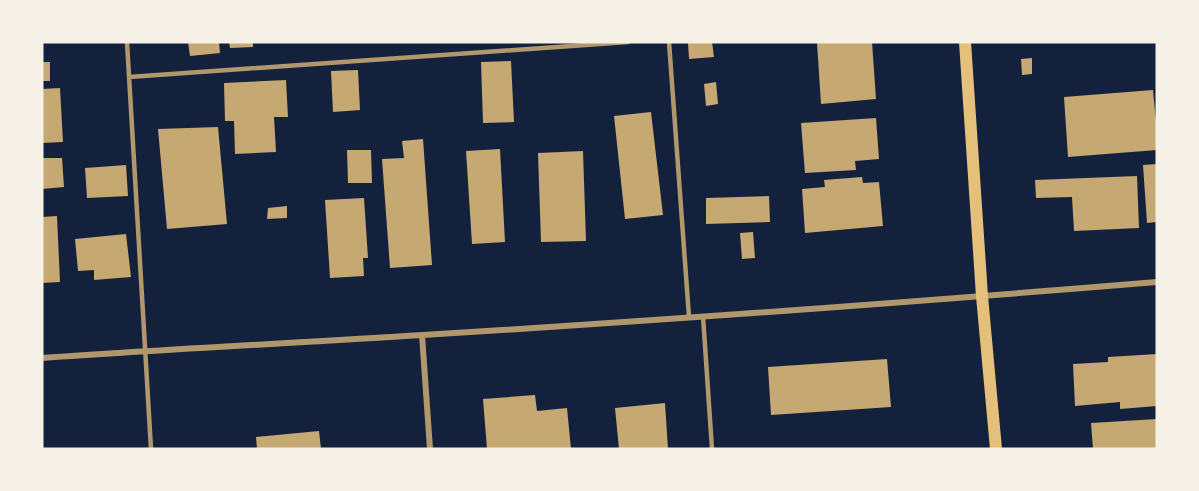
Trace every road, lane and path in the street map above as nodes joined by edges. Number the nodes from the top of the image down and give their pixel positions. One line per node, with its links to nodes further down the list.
1 (127, 42): 5 (lane)
2 (627, 42): 5 (lane)
3 (669, 42): 9 (lane)
4 (965, 42): 7 (main road)
5 (129, 77): 11 (lane)
6 (1157, 282): 7 (street)
7 (982, 296): 8 (street); 16 (main road)
8 (703, 316): 9 (street); 15 (lane)
9 (689, 317): 10 (street)
10 (422, 335): 11 (street); 14 (street)
11 (146, 351): 12 (street); 13 (lane)
12 (42, 358)
13 (151, 449)
14 (430, 449)
15 (712, 449)
16 (996, 449)

